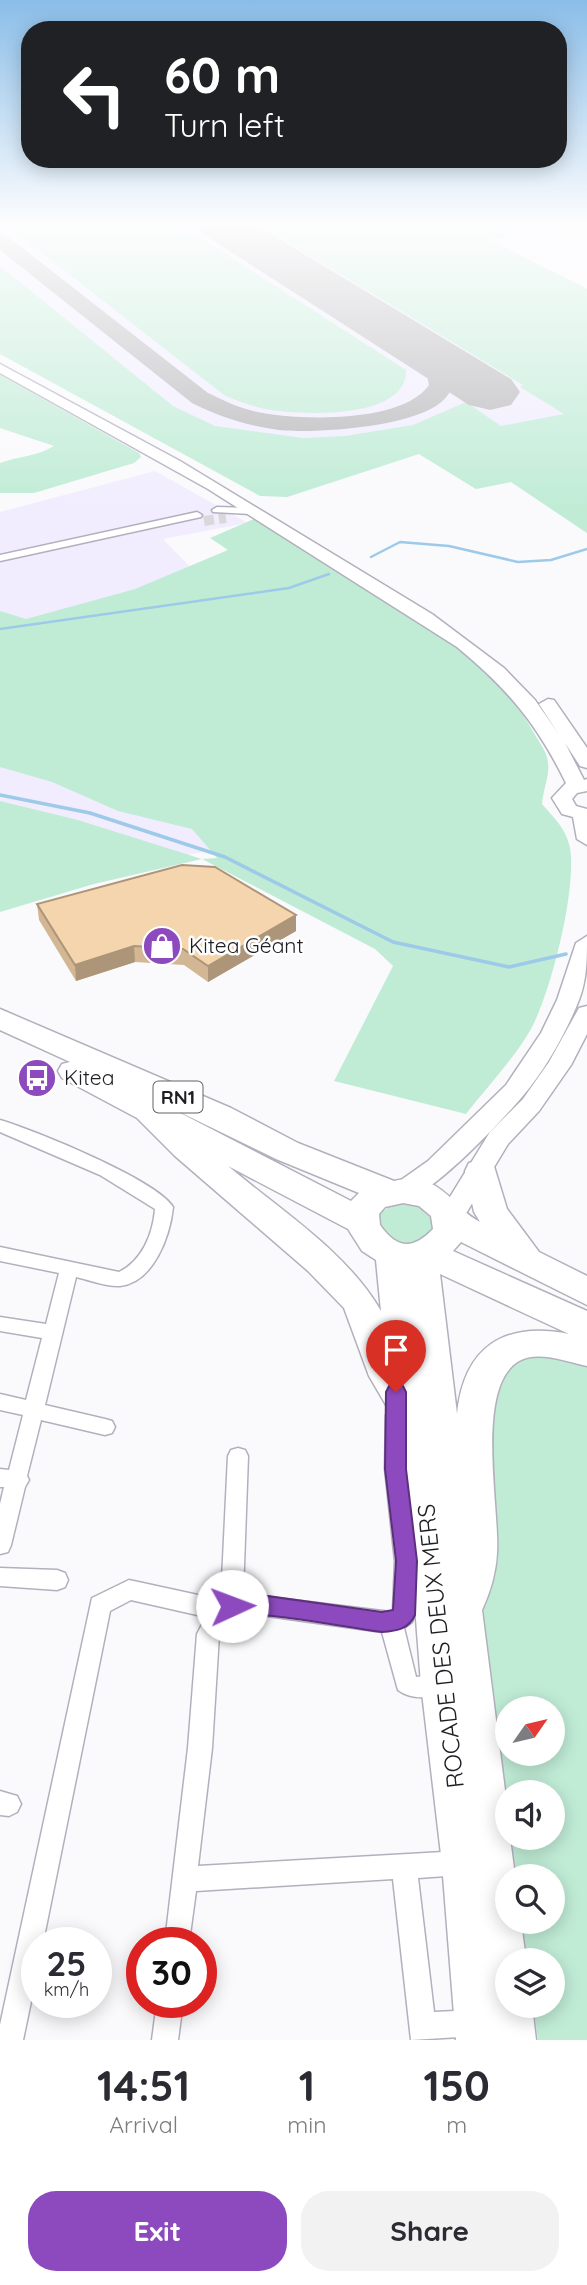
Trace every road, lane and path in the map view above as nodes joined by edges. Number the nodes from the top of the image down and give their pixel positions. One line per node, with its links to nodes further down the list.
1 (0, 359): 3 (street)
2 (0, 368): 3 (street)
3 (170, 456): 6 (street); 7 (street)
4 (201, 518): 5 (street)
5 (0, 558)
6 (587, 762)
7 (582, 786): 8 (street)
8 (584, 815): 9 (street)
9 (587, 839)
10 (587, 943): 17 (street)
11 (587, 1013): 16 (street)
12 (0, 1018): 18 (highway, RN1)
13 (0, 1038): 14 (highway, RN1)
14 (144, 1106): 21 (highway, RN1); 32 (highway)
15 (0, 1126): 25 (street)
16 (481, 1171): 20 (street); 24 (highway)
17 (431, 1172): 18 (highway); 19 (street)
18 (355, 1180): 19 (highway, RN1)
19 (396, 1191): 20 (highway, RN1); 21 (highway)
20 (451, 1220): 23 (highway); 24 (highway, RN1)
21 (361, 1221): 23 (highway, RN1)
22 (0, 1254): 25 (street)
23 (413, 1254): 28 (highway, RN1); 32 (highway, ROCADE DES DEUX MERS); 41 (highway, ROCADE DES DEUX MERS)
24 (530, 1262): 26 (highway, RN1)
25 (69, 1270): 29 (street)
26 (587, 1292)
27 (0, 1324): 29 (street)
28 (587, 1327)
29 (54, 1333): 33 (street)
30 (587, 1352): 41 (highway)
31 (0, 1402): 33 (street)
32 (403, 1402): 42 (street); 43 (highway, ROCADE DES DEUX MERS)
33 (36, 1409): 34 (street); 36 (street)
34 (105, 1427)
35 (237, 1456): 40 (street)
36 (9, 1479): 37 (street)
37 (0, 1545)
38 (0, 1577): 39 (street)
39 (57, 1580)
40 (229, 1609): 42 (street); 46 (street); 51 (street)
41 (462, 1619): 50 (highway, ROCADE DES DEUX MERS)
42 (391, 1622): 43 (street)
43 (442, 1684): 44 (highway, ROCADE DES DEUX MERS)
44 (465, 1863): 45 (street); 50 (highway, ROCADE DES DEUX MERS)
45 (404, 1866): 46 (street); 49 (street)
46 (184, 1879): 47 (street)
47 (179, 1927)
48 (168, 2018): 52 (street)
49 (423, 2033): 50 (street)
50 (490, 2034)
51 (10, 2040)
52 (165, 2040)

